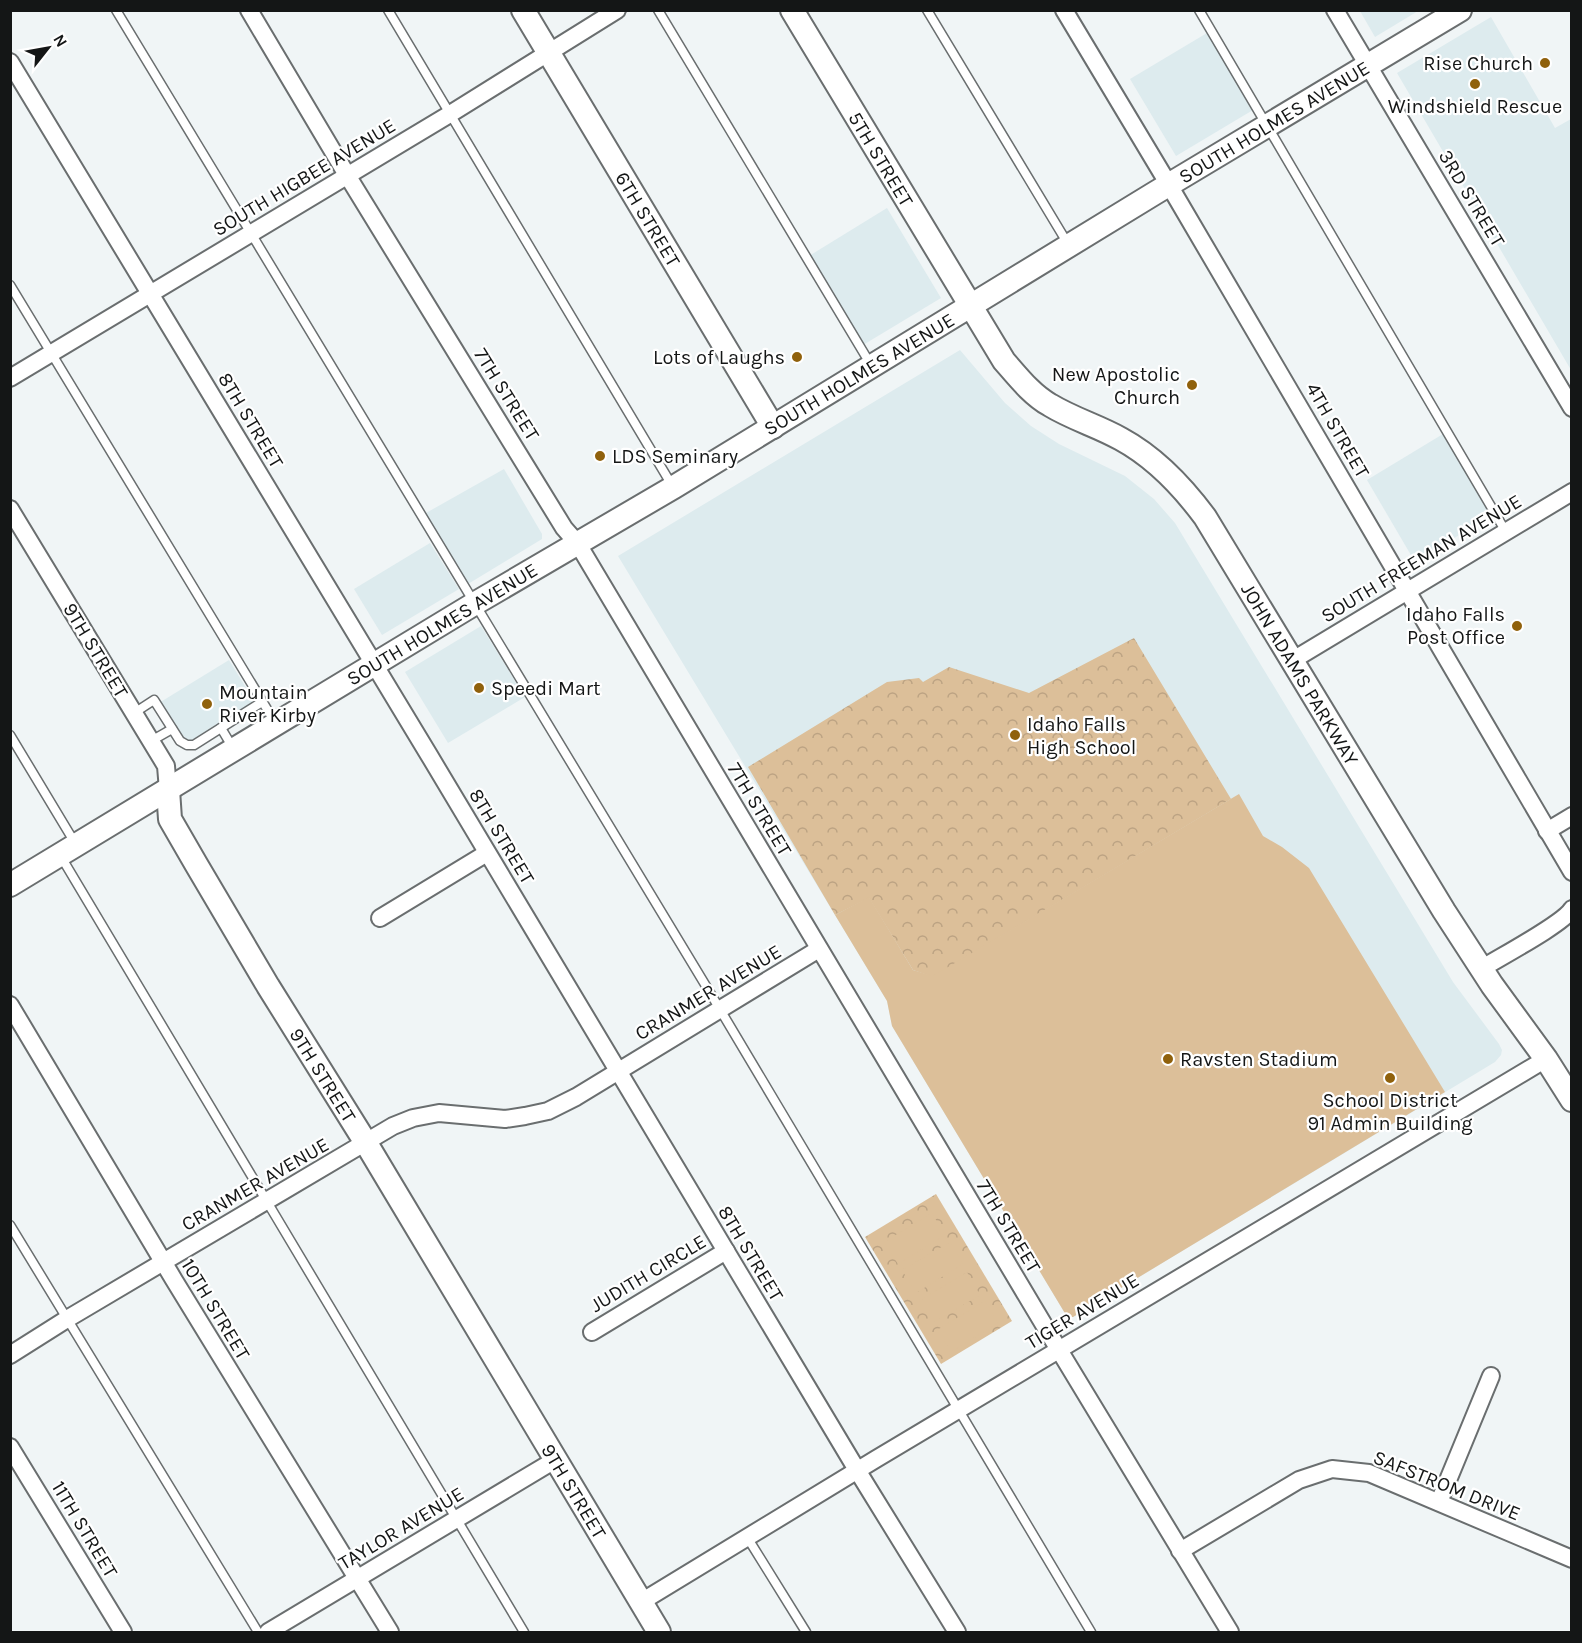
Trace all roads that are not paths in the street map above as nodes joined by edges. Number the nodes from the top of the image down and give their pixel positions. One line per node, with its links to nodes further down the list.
1 (116, 10): 20 (lane)
2 (249, 10): 18 (street, 7TH STREET)
3 (388, 10): 16 (lane)
4 (523, 10): 13 (street, 6TH STREET)
5 (617, 10): 13 (street, SOUTH HIGBEE AVENUE)
6 (658, 10): 26 (lane)
7 (792, 10): 24 (street, 5TH STREET)
8 (927, 10): 21 (lane)
9 (1064, 10): 19 (street, 4TH STREET)
10 (1199, 10): 17 (lane)
11 (1335, 10): 15 (street, 3RD STREET)
12 (1460, 10): 15 (street, SOUTH HOLMES AVENUE)
13 (548, 52): 16 (street, SOUTH HIGBEE AVENUE); 29 (street, 6TH STREET)
14 (10, 62): 23 (street, 8TH STREET)
15 (1369, 65): 17 (street, SOUTH HOLMES AVENUE); 28 (street, 3RD STREET)
16 (450, 114): 18 (street, SOUTH HIGBEE AVENUE); 30 (lane)
17 (1268, 126): 19 (street, SOUTH HOLMES AVENUE); 33 (lane)
18 (346, 176): 20 (street, SOUTH HIGBEE AVENUE); 34 (street, 7TH STREET)
19 (1170, 185): 21 (street, SOUTH HOLMES AVENUE); 35 (street, 4TH STREET)
20 (251, 233): 23 (street, SOUTH HIGBEE AVENUE); 36 (lane)
21 (1069, 246): 24 (street, SOUTH HOLMES AVENUE)
22 (10, 285): 25 (lane)
23 (150, 294): 25 (street, SOUTH HIGBEE AVENUE); 38 (street, 8TH STREET)
24 (970, 307): 26 (street, SOUTH HOLMES AVENUE); 37 (street, JOHN ADAMS PARKWAY)
25 (52, 353): 27 (street, SOUTH HIGBEE AVENUE); 39 (lane)
26 (872, 366): 29 (street, SOUTH HOLMES AVENUE)
27 (10, 378)
28 (1572, 408)
29 (773, 427): 30 (street, SOUTH HOLMES AVENUE)
30 (674, 487): 34 (street, SOUTH HOLMES AVENUE)
31 (1572, 492): 33 (street, SOUTH FREEMAN AVENUE)
32 (10, 509): 40 (street, 9TH STREET)
33 (1506, 532): 35 (street, SOUTH FREEMAN AVENUE)
34 (578, 544): 36 (street, SOUTH HOLMES AVENUE); 56 (street, 7TH STREET)
35 (1408, 591): 37 (street, SOUTH FREEMAN AVENUE); 49 (street, 4TH STREET)
36 (474, 604): 38 (street, SOUTH HOLMES AVENUE); 59 (lane)
37 (1293, 660): 57 (street, JOHN ADAMS PARKWAY)
38 (374, 664): 41 (street, SOUTH HOLMES AVENUE); 51 (street, 8TH STREET)
39 (262, 702): 41 (lane); 42 (lane)
40 (134, 713): 43 (lane); 45 (street, 9TH STREET)
41 (276, 725): 46 (street, SOUTH HOLMES AVENUE)
42 (221, 728): 43 (lane); 46 (lane)
43 (172, 729): 45 (lane)
44 (10, 735): 50 (lane)
45 (151, 741): 47 (street, 9TH STREET)
46 (234, 750): 47 (street, SOUTH HOLMES AVENUE)
47 (168, 790): 50 (street, SOUTH HOLMES AVENUE); 63 (street, 9TH STREET)
48 (1572, 816): 49 (street)
49 (1547, 831): 52 (street, 4TH STREET)
50 (68, 850): 53 (street, SOUTH HOLMES AVENUE); 64 (lane)
51 (488, 853): 55 (street); 61 (street, 8TH STREET)
52 (1572, 872)
53 (10, 885)
54 (1572, 909): 57 (street)
55 (380, 918)
56 (819, 949): 59 (street, CRANMER AVENUE); 70 (street, 7TH STREET)
57 (1481, 969): 60 (street, JOHN ADAMS PARKWAY)
58 (10, 1005): 67 (street, 10TH STREET)
59 (720, 1010): 61 (street, CRANMER AVENUE); 73 (lane)
60 (1546, 1059): 62 (street, JOHN ADAMS PARKWAY); 70 (street, TIGER AVENUE)
61 (618, 1071): 63 (street, CRANMER AVENUE); 66 (street, 8TH STREET)
62 (1572, 1100)
63 (366, 1143): 64 (street, CRANMER AVENUE); 75 (street, 9TH STREET)
64 (268, 1202): 67 (street, CRANMER AVENUE); 78 (lane)
65 (10, 1225): 68 (lane)
66 (726, 1251): 69 (street, JUDITH CIRCLE); 76 (street, 8TH STREET)
67 (164, 1262): 68 (street, CRANMER AVENUE); 82 (street, 10TH STREET)
68 (67, 1319): 71 (street, CRANMER AVENUE); 85 (lane)
69 (592, 1332)
70 (1059, 1350): 73 (street, TIGER AVENUE); 80 (street, 7TH STREET)
71 (10, 1355)
72 (1491, 1376): 77 (street)
73 (960, 1409): 76 (street, TIGER AVENUE); 92 (lane)
74 (10, 1447): 84 (street, 11TH STREET)
75 (555, 1460): 78 (street, TAYLOR AVENUE); 83 (street, 9TH STREET)
76 (857, 1470): 79 (street, TIGER AVENUE); 91 (street, 8TH STREET)
77 (1439, 1502): 80 (street, SAFSTROM DRIVE); 81 (street, SAFSTROM DRIVE)
78 (456, 1521): 82 (street, TAYLOR AVENUE); 88 (lane)
79 (747, 1537): 83 (street, TIGER AVENUE); 90 (lane)
80 (1180, 1551): 93 (street, 7TH STREET)
81 (1572, 1559)
82 (357, 1579): 86 (street, TAYLOR AVENUE); 87 (street, 10TH STREET)
83 (641, 1602): 89 (street, 9TH STREET)
84 (123, 1632)
85 (258, 1632)
86 (268, 1632)
87 (390, 1632)
88 (524, 1632)
89 (659, 1632)
90 (806, 1632)
91 (957, 1632)
92 (1091, 1632)
93 (1230, 1632)

